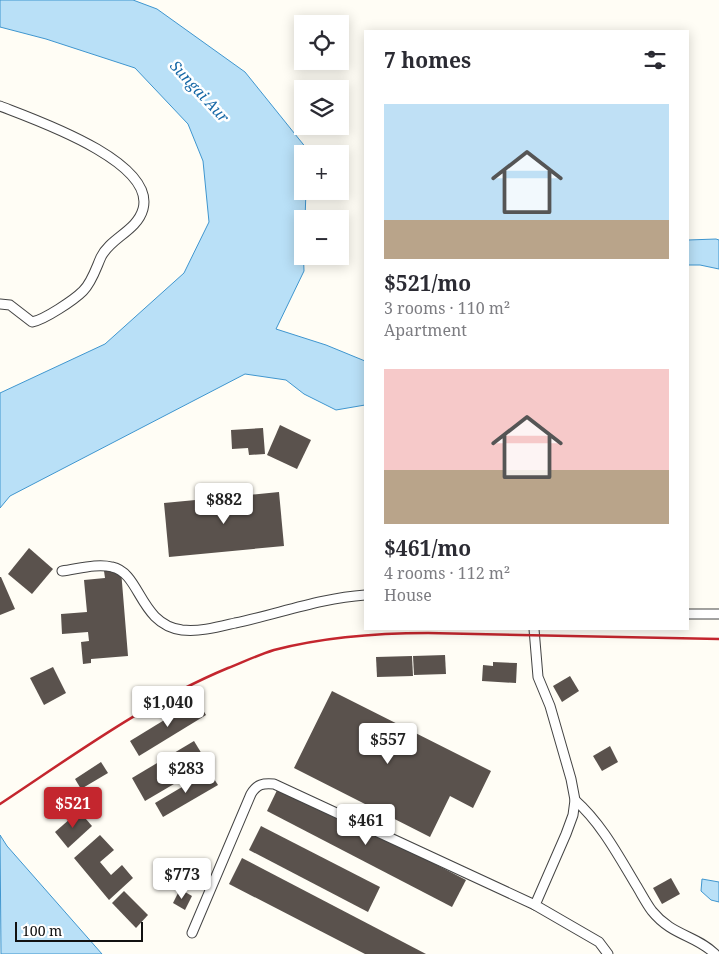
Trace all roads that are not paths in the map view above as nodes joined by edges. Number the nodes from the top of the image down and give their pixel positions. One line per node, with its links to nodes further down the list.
1 (0, 106): 2 (lane)
2 (0, 304)
3 (62, 571): 4 (lane)
4 (364, 595)
5 (689, 614): 6 (lane)
6 (719, 614)
7 (534, 630): 8 (lane)
8 (575, 800): 9 (lane); 12 (lane)
9 (535, 905): 10 (lane); 11 (lane)
10 (192, 932)
11 (608, 954)
12 (715, 954)

